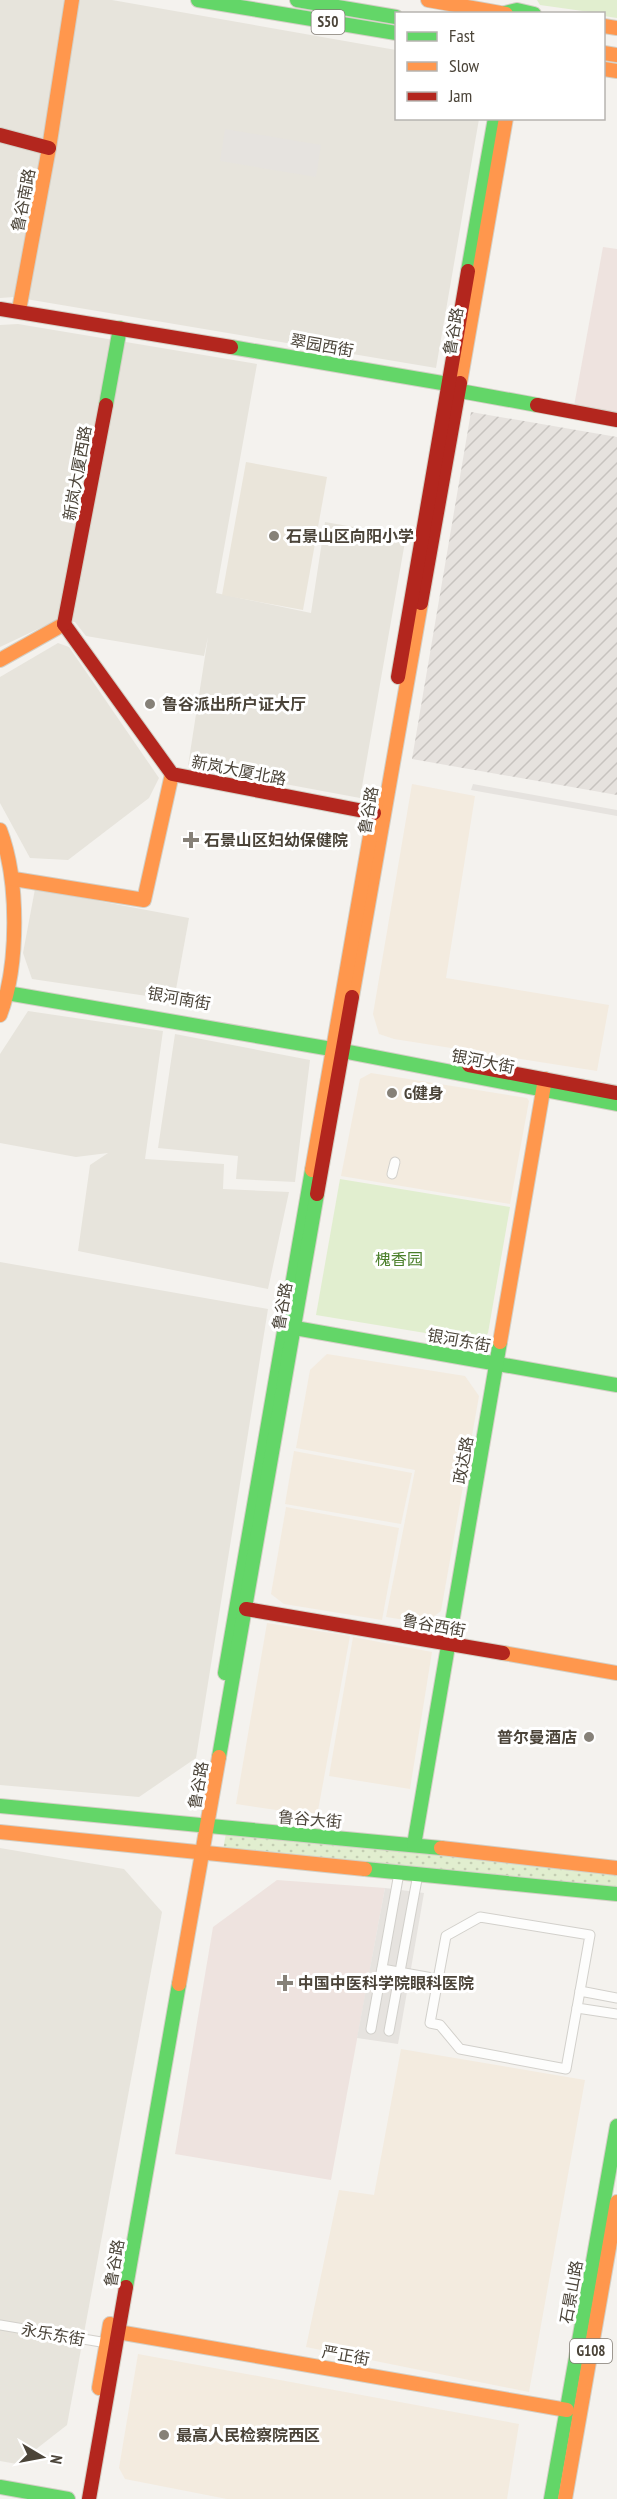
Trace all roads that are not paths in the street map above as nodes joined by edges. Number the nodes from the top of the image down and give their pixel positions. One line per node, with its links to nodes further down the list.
1 (72, 0): 12 (main road, 鲁谷南路)
2 (198, 0): 8 (main road, S50)
3 (297, 0): 7 (main road, S50)
4 (428, 0): 6 (main road)
5 (507, 0): 6 (main road)
6 (512, 11)
7 (395, 17)
8 (395, 33)
9 (495, 120): 16 (main road, 鲁谷路)
10 (506, 120): 16 (main road, 鲁谷路)
11 (0, 135): 12 (main road, 鲁谷南路)
12 (49, 148): 14 (main road, 鲁谷南路)
13 (0, 309): 14 (main road)
14 (19, 310): 15 (main road, 翠园西街)
15 (120, 328): 16 (main road, 翠园西街); 18 (main road, 新岚大厦西路)
16 (454, 388): 17 (main road, 翠园西街); 21 (main road, 鲁谷路); 26 (main road, 鲁谷路)
17 (617, 420)
18 (64, 624): 19 (main road); 20 (main road, 新岚大厦北路)
19 (0, 660)
20 (172, 774): 21 (main road, 新岚大厦北路); 23 (main road)
21 (374, 813): 26 (main road, 鲁谷路)
22 (0, 830): 23 (main road)
23 (14, 879): 24 (main road)
24 (8, 989): 25 (main road); 26 (main road, 银河南街)
25 (0, 1014)
26 (339, 1046): 27 (main road, 银河大街); 32 (main road, 鲁谷路); 39 (main road, 鲁谷路)
27 (543, 1084): 28 (main road, 银河大街); 29 (main road, 银河大街); 33 (main road, 政达路)
28 (617, 1093)
29 (617, 1104)
30 (394, 1161): 31 (street)
31 (392, 1174)
32 (295, 1328): 33 (main road, 银河东街); 35 (main road, 鲁谷路)
33 (496, 1363): 34 (main road, 银河东街); 36 (main road, 政达路)
34 (617, 1385)
35 (246, 1609): 36 (main road, 鲁谷西街); 39 (main road, 鲁谷路)
36 (449, 1644): 37 (main road, 鲁谷西街); 41 (main road, 政达路)
37 (617, 1673)
38 (0, 1806): 39 (main road, 鲁谷大街)
39 (204, 1826): 41 (main road, 鲁谷大街); 42 (main road, 鲁谷路)
40 (0, 1832): 42 (main road)
41 (414, 1845): 43 (main road, 鲁谷大街)
42 (199, 1852): 44 (main road); 59 (main road, 鲁谷路); 60 (main road, 鲁谷路)
43 (617, 1868)
44 (399, 1873): 45 (main road); 47 (street)
45 (418, 1874): 46 (main road); 48 (street)
46 (617, 1894)
47 (382, 1969): 48 (street); 54 (street)
48 (400, 1972): 49 (street); 55 (street)
49 (438, 1979): 50 (street); 52 (street)
50 (580, 1991): 51 (street); 52 (street)
51 (617, 1998)
52 (578, 2008): 53 (street)
53 (617, 2014)
54 (371, 2029)
55 (389, 2031)
56 (617, 2126): 61 (main road, 石景山路 / G108)
57 (617, 2202): 67 (main road, 石景山路 / G108)
58 (0, 2325): 60 (street, 永乐东街)
59 (118, 2332): 61 (main road, 严正街); 65 (main road, 鲁谷路)
60 (106, 2343): 64 (main road, 鲁谷路)
61 (567, 2410): 66 (main road, 石景山路 / G108)
62 (0, 2487): 63 (main road)
63 (68, 2499)
64 (79, 2499)
65 (89, 2499)
66 (551, 2499)
67 (565, 2499)

